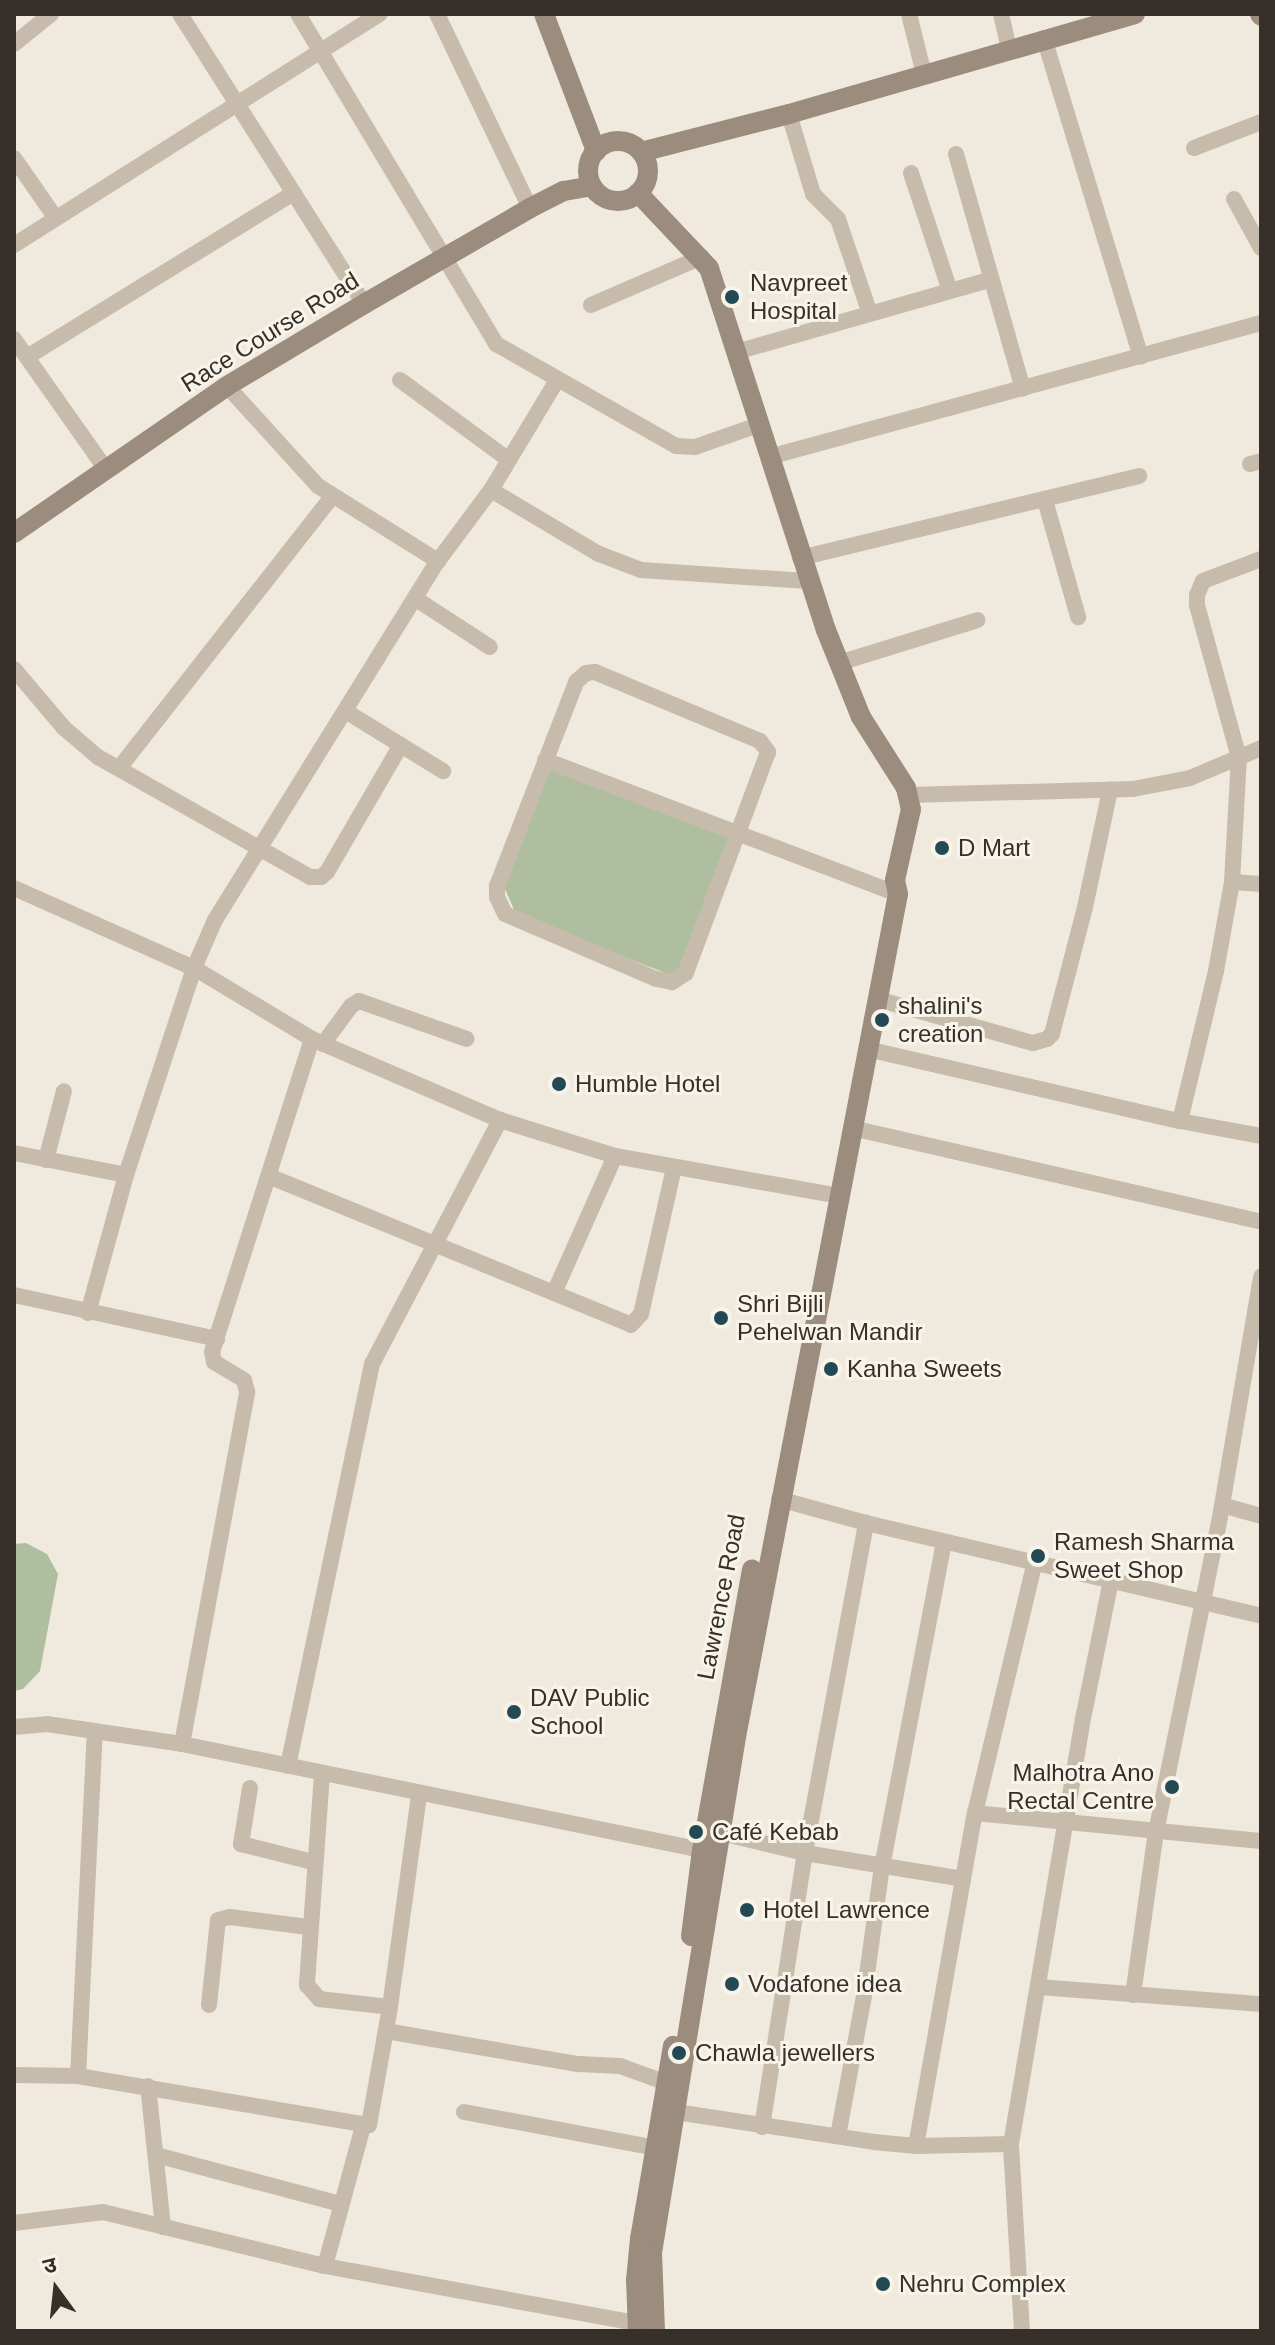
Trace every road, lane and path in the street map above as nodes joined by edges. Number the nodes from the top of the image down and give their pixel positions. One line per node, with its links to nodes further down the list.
1 (180, 14): 16 (street)
2 (298, 14): 14 (street)
3 (380, 14): 14 (street)
4 (437, 14): 30 (street)
5 (544, 14): 22 (street)
6 (909, 14): 15 (street)
7 (1001, 14): 13 (street)
8 (1135, 14): 10 (street)
9 (44, 16): 12 (street)
10 (1102, 18): 11 (street)
11 (1044, 38): 13 (street); 45 (street)
12 (14, 44)
13 (1009, 49): 15 (street)
14 (320, 50): 16 (street); 35 (street)
15 (924, 74): 17 (street)
16 (237, 101): 27 (street); 31 (street)
17 (789, 114): 20 (street); 40 (street)
18 (1261, 122): 19 (street)
19 (1194, 148)
20 (641, 152): 22 (street); 28 (street)
21 (956, 154): 36 (street)
22 (593, 157): 25 (street); 26 (street)
23 (14, 158): 31 (street)
24 (911, 173): 37 (street)
25 (592, 186): 26 (street); 28 (street)
26 (564, 191): 30 (street, Race Course Road)
27 (294, 193): 38 (street); 44 (street)
28 (638, 193): 34 (street)
29 (1234, 199): 33 (street)
30 (530, 208): 35 (street, Race Course Road)
31 (55, 217): 32 (street)
32 (14, 245)
33 (1261, 248)
34 (702, 257): 39 (street); 43 (street)
35 (442, 258): 38 (street, Race Course Road); 47 (street)
36 (989, 280): 37 (street); 49 (street)
37 (950, 291): 40 (street)
38 (364, 304): 48 (street, Race Course Road)
39 (591, 305)
40 (870, 314): 43 (street)
41 (1261, 323): 45 (street)
42 (14, 339): 44 (street)
43 (736, 352): 50 (street)
44 (27, 357): 53 (street)
45 (1141, 357): 49 (street)
46 (400, 380): 52 (street)
47 (557, 380): 50 (street); 52 (street)
48 (227, 386): 53 (street, Race Course Road); 56 (street)
49 (1023, 389): 51 (street)
50 (758, 425): 51 (street)
51 (769, 457): 59 (street)
52 (509, 460): 55 (street)
53 (105, 468): 58 (street, Race Course Road)
54 (1139, 476): 57 (street)
55 (491, 490): 61 (street); 62 (street)
56 (332, 497): 61 (street); 74 (street)
57 (1045, 500): 59 (street); 64 (street)
58 (17, 524)
59 (800, 558): 62 (street)
60 (1261, 559): 72 (street)
61 (438, 561): 63 (street)
62 (808, 581): 67 (street)
63 (416, 599): 66 (street); 69 (street)
64 (1078, 617)
65 (978, 620): 67 (street)
66 (490, 647)
67 (839, 663): 77 (street)
68 (17, 682): 74 (street)
69 (347, 712): 70 (street); 79 (street)
70 (401, 745): 75 (street); 79 (street)
71 (1261, 748): 72 (street)
72 (1239, 758): 76 (street); 80 (street)
73 (545, 760): 78 (street); 78 (street); 78 (street)
74 (120, 767): 79 (street)
75 (443, 771)
76 (1110, 790): 77 (street); 85 (street)
77 (908, 795): 83 (street, Lawrence Road)
78 (737, 833): 83 (street)
79 (260, 848): 84 (street)
80 (1232, 882): 81 (street); 91 (street)
81 (1261, 884)
82 (14, 888): 84 (street)
83 (893, 888): 85 (street, Lawrence Road); 100 (street, Lawrence Road)
84 (194, 968): 87 (street); 98 (street)
85 (877, 999): 88 (street, Lawrence Road)
86 (467, 1039): 87 (street)
87 (318, 1041): 90 (street); 99 (street)
88 (867, 1049): 91 (street); 92 (street, Lawrence Road)
89 (64, 1091): 96 (street)
90 (500, 1120): 95 (street); 102 (street)
91 (1180, 1121): 93 (street)
92 (852, 1128): 101 (street); 108 (street, Lawrence Road)
93 (1261, 1136)
94 (14, 1153): 96 (street)
95 (615, 1156): 97 (street); 104 (street)
96 (46, 1160): 98 (street)
97 (674, 1168): 100 (street); 104 (street)
98 (126, 1175): 106 (street)
99 (271, 1177): 102 (street); 107 (street)
100 (828, 1194): 117 (street, Lawrence Road)
101 (1261, 1222)
102 (433, 1244): 104 (street); 121 (street)
103 (1261, 1276): 109 (street)
104 (554, 1293)
105 (14, 1295): 106 (street)
106 (88, 1313): 107 (street)
107 (217, 1339): 120 (street)
108 (779, 1499): 111 (street); 117 (street, Lawrence Road)
109 (1222, 1505): 110 (street); 115 (street)
110 (1261, 1516)
111 (866, 1523): 112 (street); 131 (street)
112 (944, 1542): 113 (street); 133 (street)
113 (1035, 1561): 114 (street); 125 (street)
114 (1111, 1580): 115 (street); 126 (street)
115 (1202, 1602): 116 (street); 127 (street)
116 (1261, 1616)
117 (737, 1692): 128 (street, Lawrence Road); 130 (street, Lawrence Road)
118 (14, 1727): 119 (street)
119 (95, 1731): 120 (street); 143 (street)
120 (182, 1744): 121 (street)
121 (288, 1766): 122 (street)
122 (322, 1774): 124 (street); 132 (street)
123 (250, 1788): 132 (street)
124 (419, 1795): 130 (street); 140 (street)
125 (975, 1813): 126 (street); 134 (street)
126 (1066, 1823): 127 (street); 136 (street)
127 (1156, 1832): 129 (street); 137 (street)
128 (721, 1833): 131 (street); 147 (street, Lawrence Road)
129 (1261, 1841)
130 (702, 1850): 144 (street, Lawrence Road)
131 (805, 1853): 133 (street); 149 (street)
132 (313, 1862): 135 (street)
133 (882, 1867): 134 (street); 150 (street)
134 (963, 1879): 152 (street)
135 (308, 1927): 139 (street); 140 (street)
136 (1039, 1987): 137 (street); 151 (street)
137 (1133, 1995): 138 (street)
138 (1261, 2004)
139 (209, 2005)
140 (390, 2007): 141 (street)
141 (386, 2031): 144 (street); 148 (street)
142 (14, 2075): 143 (street)
143 (78, 2076): 145 (street)
144 (667, 2083): 153 (street, Lawrence Road)
145 (148, 2086): 148 (street); 154 (street)
146 (464, 2112): 153 (street)
147 (676, 2112): 149 (street); 153 (street, Lawrence Road)
148 (363, 2126): 155 (street)
149 (762, 2127): 150 (street)
150 (838, 2136): 152 (street)
151 (1011, 2144): 152 (street); 160 (street)
152 (916, 2146)
153 (662, 2148): 159 (street, Lawrence Road)
154 (156, 2155): 155 (street); 157 (street)
155 (340, 2204): 158 (street)
156 (14, 2223): 157 (street)
157 (163, 2227): 158 (street)
158 (325, 2266): 159 (street)
159 (646, 2328)
160 (1022, 2331)

